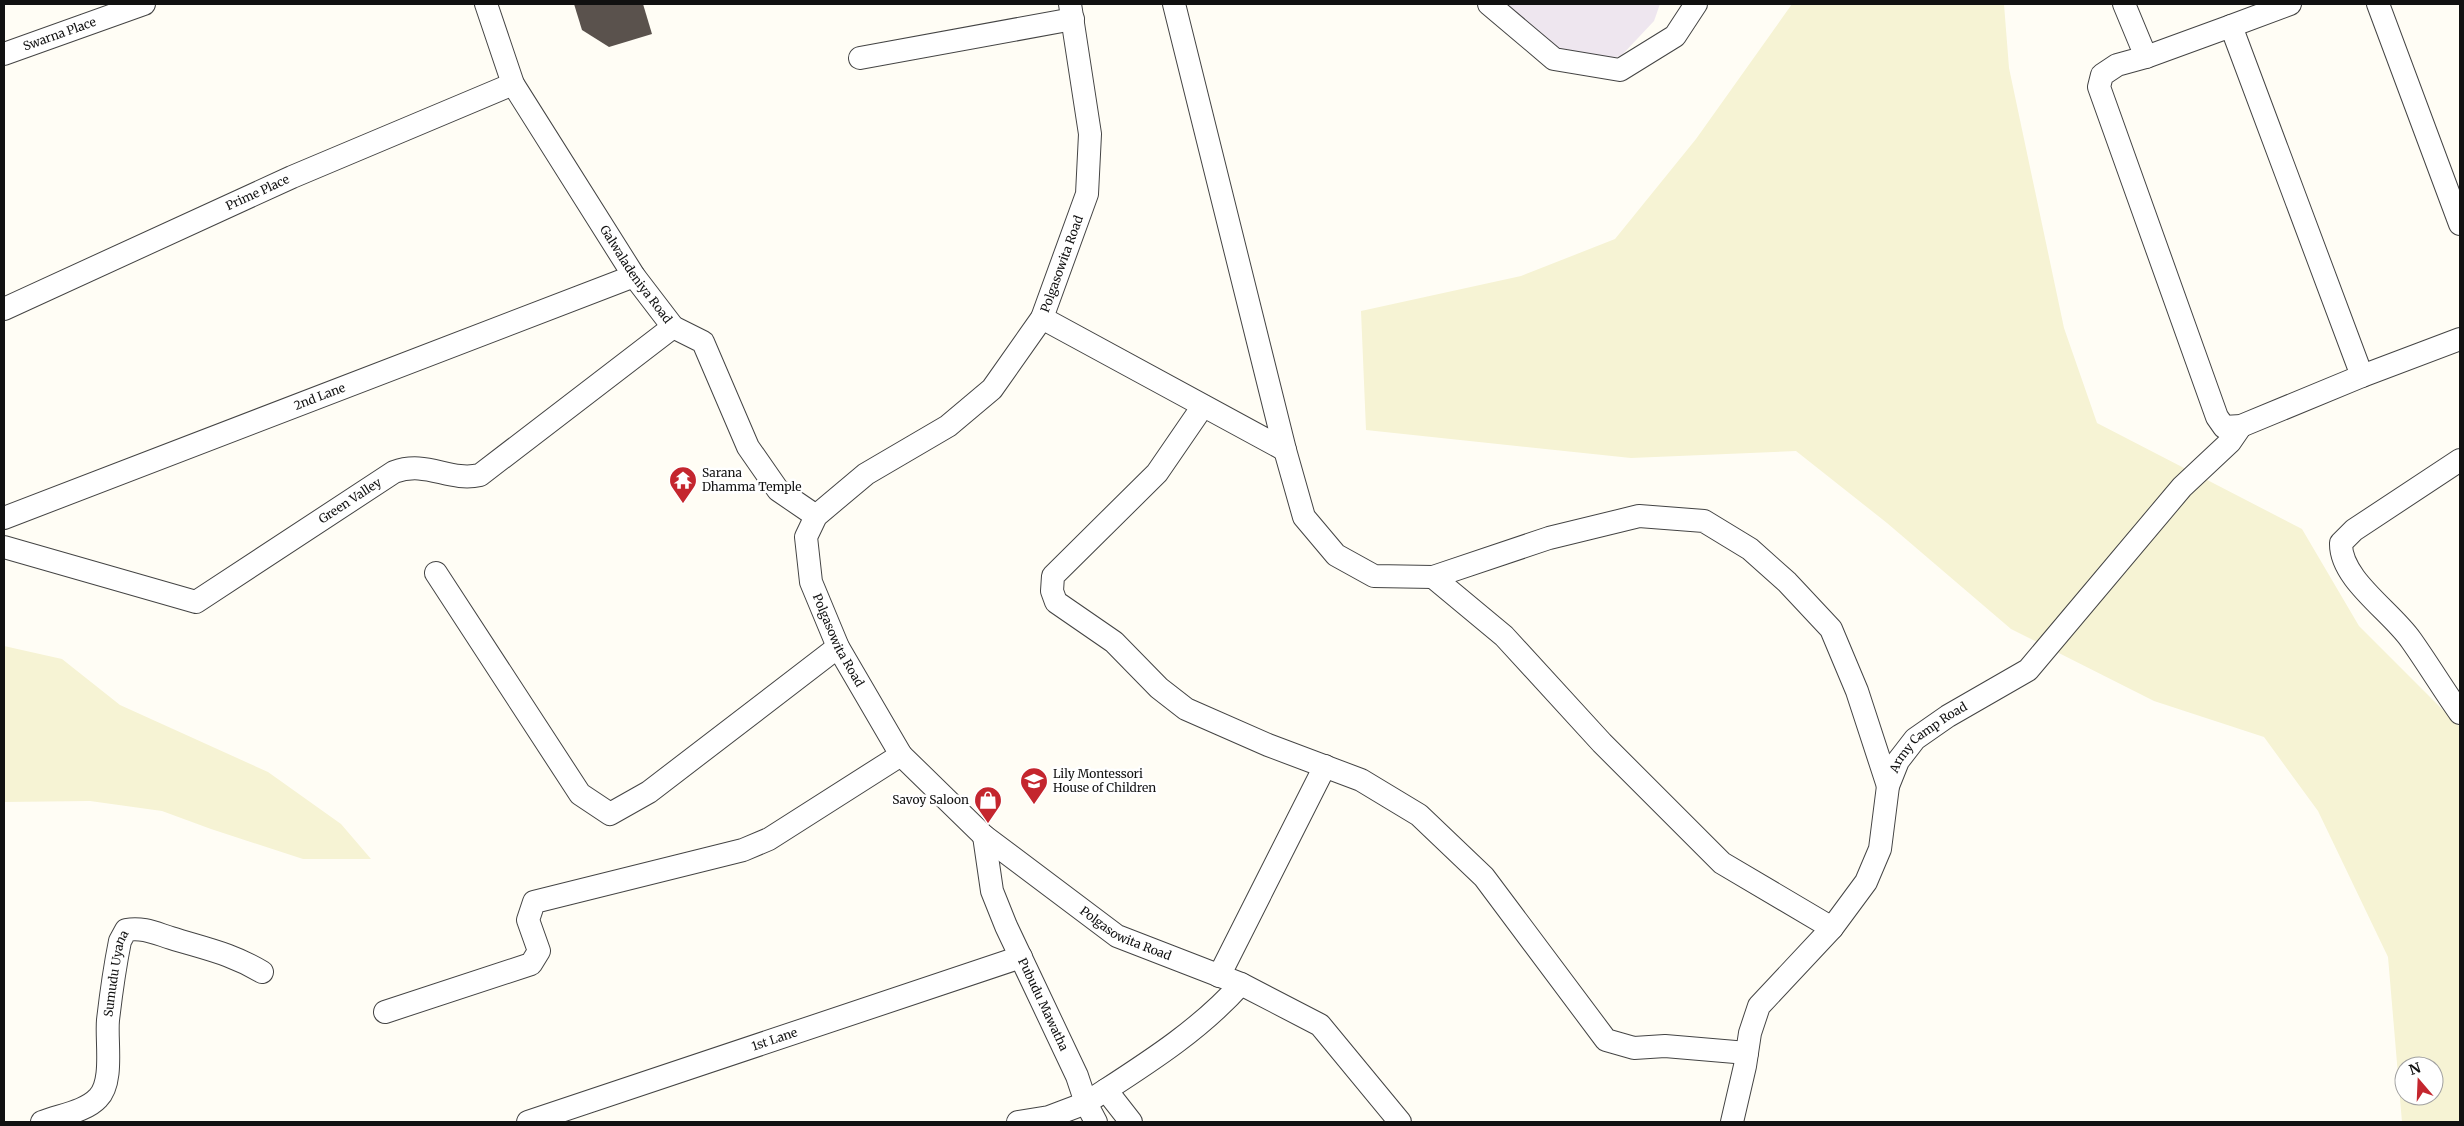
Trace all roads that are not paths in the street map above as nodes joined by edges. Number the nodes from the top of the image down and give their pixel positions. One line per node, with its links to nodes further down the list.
1 (144, 4): 11 (street, Swarna Place)
2 (486, 4): 14 (street, Galwaladeniya Road)
3 (1174, 4): 24 (street)
4 (1489, 4): 5 (street)
5 (1696, 4)
6 (2124, 4): 12 (street)
7 (2378, 4): 15 (street)
8 (2285, 5): 10 (street)
9 (1071, 11): 13 (street); 18 (street, Polgasowita Road)
10 (2231, 26): 12 (street); 21 (street)
11 (4, 54)
12 (2146, 57): 23 (street)
13 (860, 58)
14 (513, 84): 16 (street, Galwaladeniya Road); 17 (street, Prime Place)
15 (2460, 224)
16 (634, 276): 19 (street, Galwaladeniya Road); 27 (street, 2nd Lane)
17 (4, 309)
18 (1042, 318): 22 (street); 26 (street, Polgasowita Road)
19 (672, 326): 26 (street, Galwaladeniya Road); 28 (street, Green Valley)
20 (2460, 339): 21 (street)
21 (2362, 376): 23 (street)
22 (1203, 406): 24 (street); 34 (street)
23 (2241, 426): 35 (street, Army Camp Road)
24 (1285, 450): 30 (street)
25 (2460, 460): 32 (street)
26 (816, 516): 31 (street, Polgasowita Road)
27 (4, 518)
28 (4, 548)
29 (436, 573): 31 (street)
30 (1433, 577): 35 (street); 37 (street)
31 (838, 647): 33 (street, Polgasowita Road)
32 (2460, 713)
33 (902, 755): 36 (street, Polgasowita Road); 42 (street)
34 (1325, 766): 40 (street); 43 (street)
35 (1888, 786): 37 (street, Army Camp Road)
36 (984, 836): 38 (street, Pubudu Mawatha); 40 (street, Polgasowita Road)
37 (1832, 928): 43 (street, Army Camp Road)
38 (1021, 957): 45 (street, Pubudu Mawatha); 47 (street, 1st Lane)
39 (262, 972): 46 (street, Sumudu Uyana)
40 (1219, 976): 41 (street, Polgasowita Road)
41 (1240, 984): 44 (street); 50 (street, Polgasowita Road)
42 (385, 1012)
43 (1747, 1053): 51 (street, Army Camp Road)
44 (1106, 1090): 45 (street); 49 (street)
45 (1091, 1113): 48 (street)
46 (42, 1122)
47 (528, 1122)
48 (1018, 1122)
49 (1131, 1122)
50 (1400, 1122)
51 (1732, 1122)

